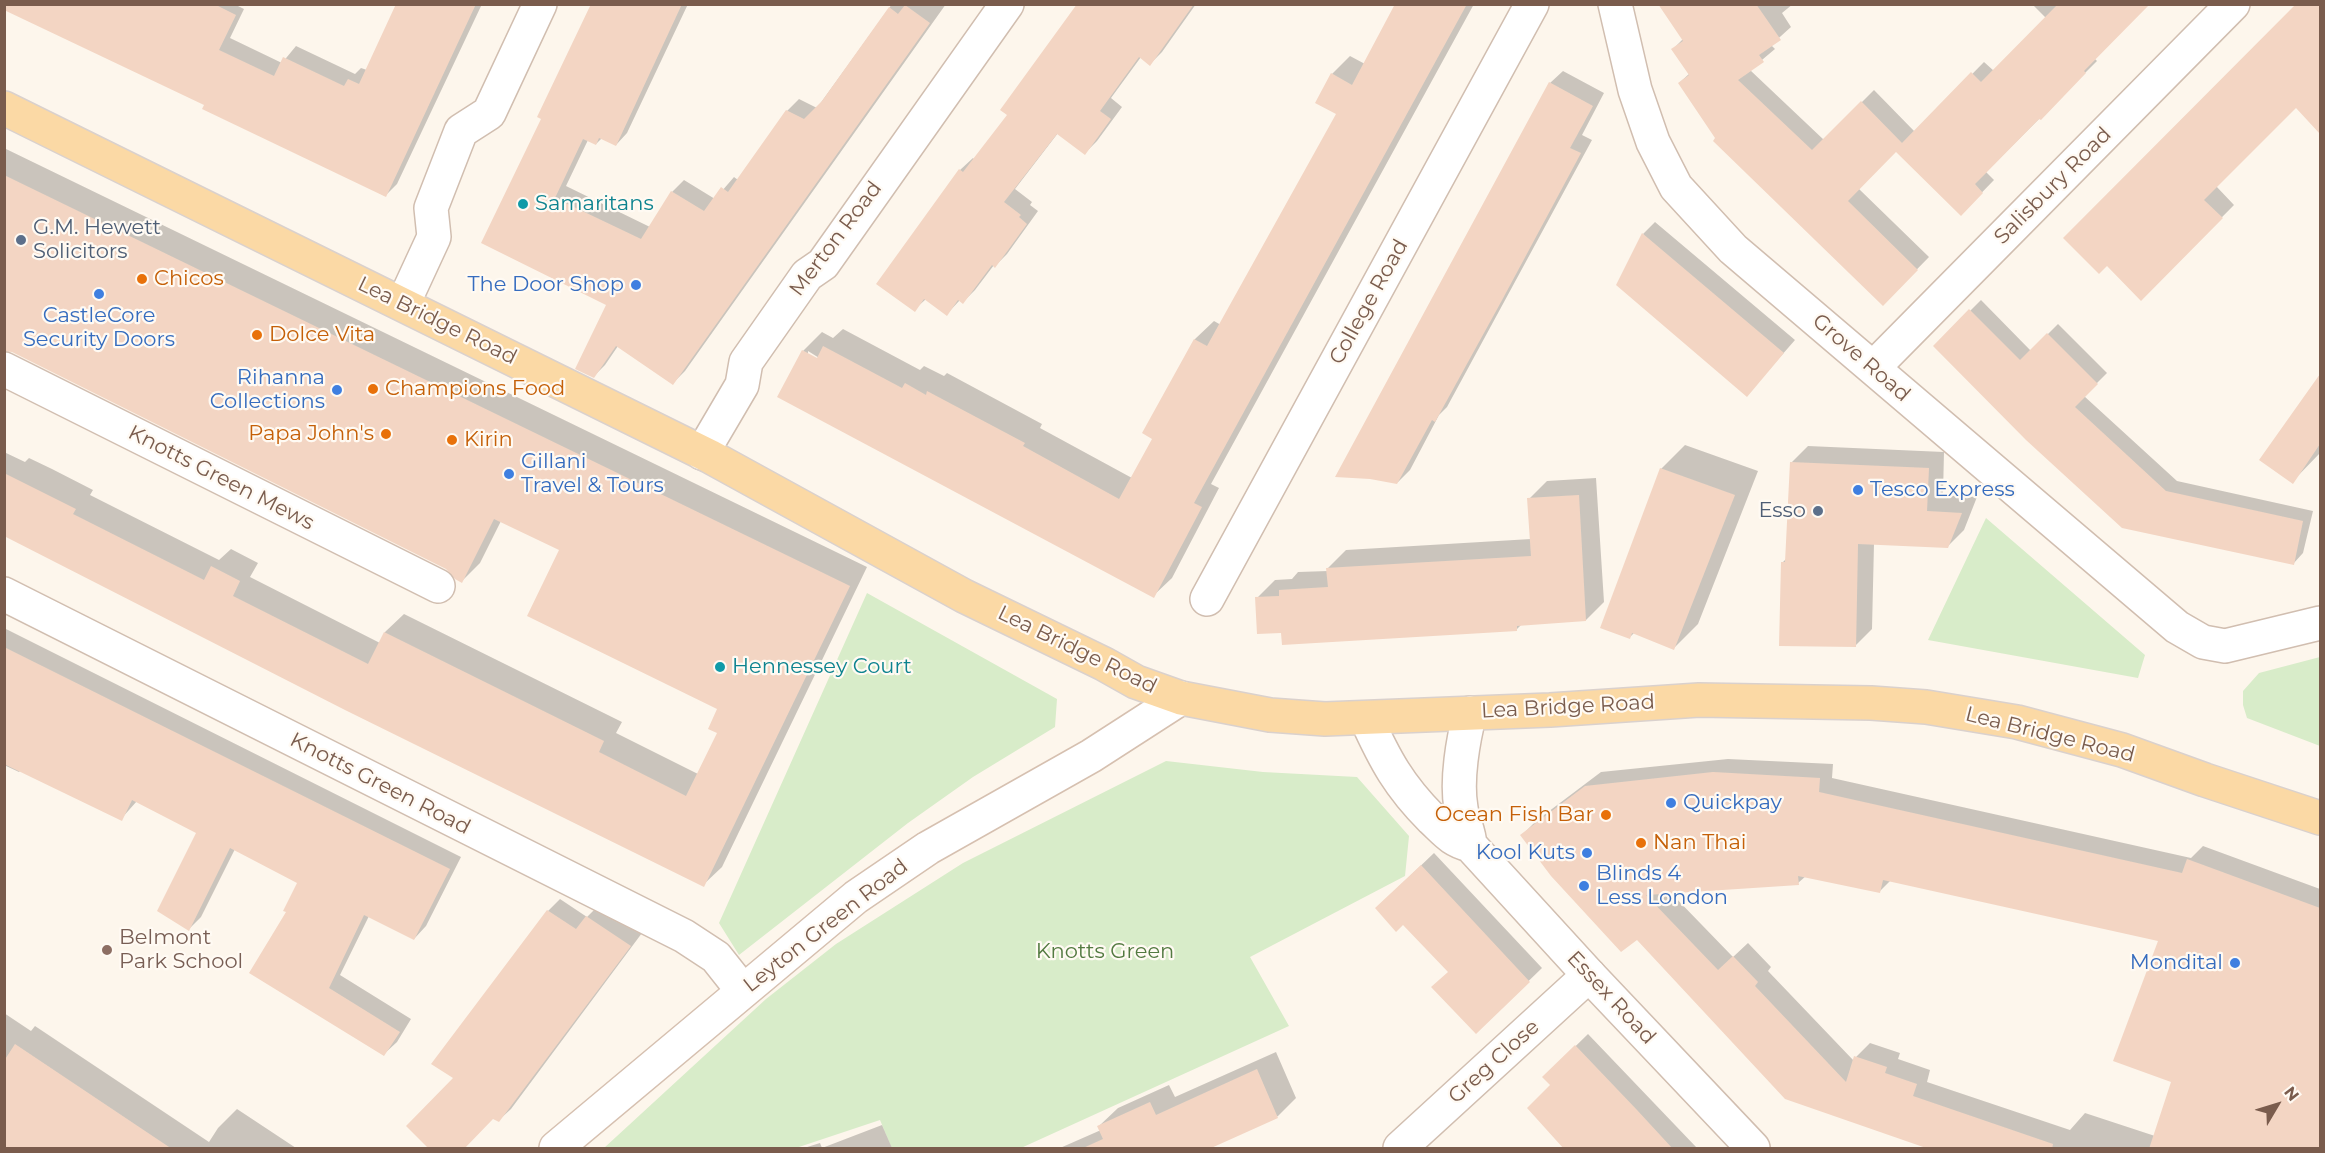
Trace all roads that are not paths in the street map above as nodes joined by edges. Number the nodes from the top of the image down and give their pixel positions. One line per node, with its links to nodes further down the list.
1 (540, 4): 7 (street)
2 (1007, 4): 10 (street, Merton Road)
3 (1532, 4): 13 (street, College Road)
4 (1615, 4): 8 (street, Grove Road)
5 (2233, 4): 8 (street, Salisbury Road)
6 (4, 108): 7 (main road, Lea Bridge Road)
7 (403, 304): 10 (main road, Lea Bridge Road)
8 (1873, 368): 14 (street, Grove Road)
9 (4, 369): 11 (street, Knotts Green Mews)
10 (702, 453): 15 (main road, Lea Bridge Road)
11 (438, 586)
12 (4, 594): 21 (street, Knotts Green Road)
13 (1207, 599)
14 (2320, 623)
15 (1181, 698): 17 (main road, Lea Bridge Road); 21 (street, Leyton Green Road)
16 (1470, 713): 17 (main road, Lea Bridge Road); 18 (main road, Lea Bridge Road); 19 (street, Essex Road)
17 (1366, 718): 19 (street, Essex Road)
18 (2320, 819)
19 (1470, 845): 20 (street, Essex Road)
20 (1589, 975): 23 (street, Greg Close); 24 (street, Essex Road)
21 (743, 991): 22 (street, Leyton Green Road)
22 (556, 1149)
23 (1400, 1149)
24 (1753, 1149)

